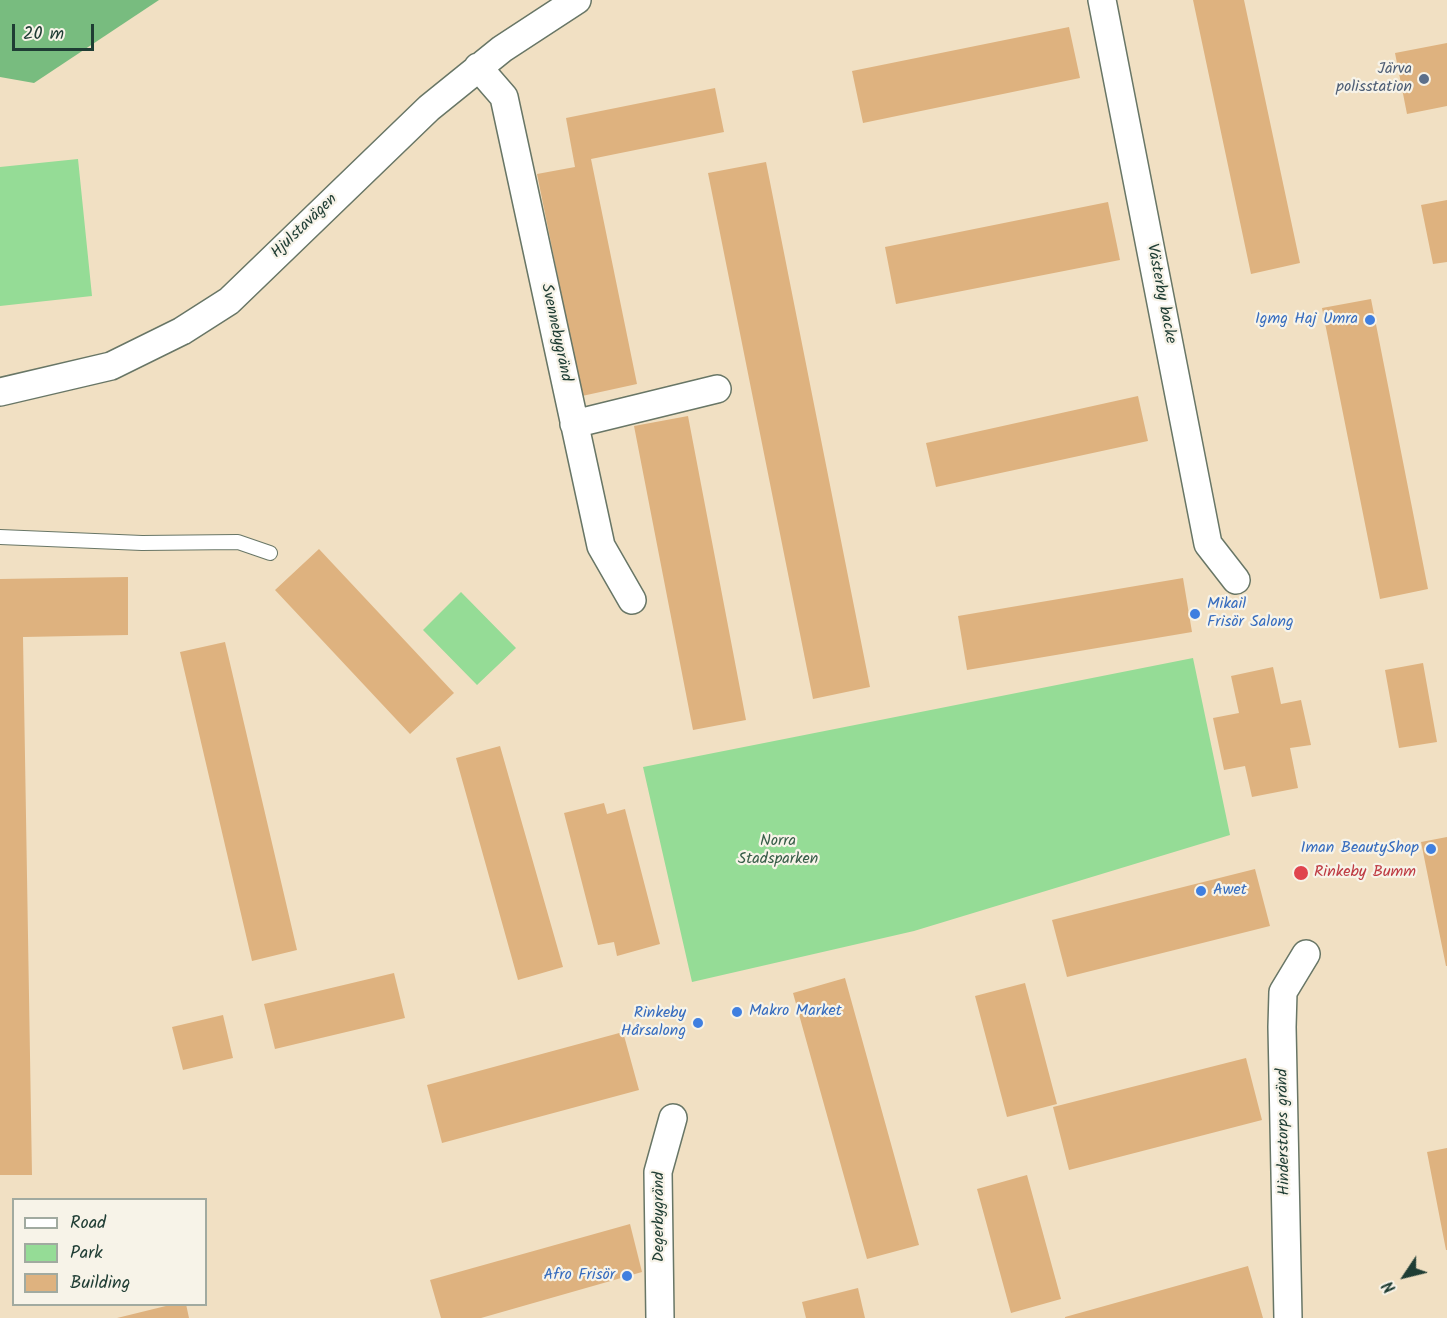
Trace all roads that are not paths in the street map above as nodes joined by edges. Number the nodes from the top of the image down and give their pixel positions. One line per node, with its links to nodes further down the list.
1 (577, 0): 3 (street, Hjulstavägen)
2 (1102, 0): 9 (street, Västerby backe)
3 (478, 67): 5 (street, Hjulstavägen); 6 (street, Svennebygränd)
4 (717, 389): 6 (street)
5 (0, 392)
6 (574, 424): 10 (street, Svennebygränd)
7 (0, 537): 8 (lane)
8 (270, 553)
9 (1236, 580)
10 (632, 600)
11 (1306, 954): 14 (street, Hinderstorps gränd)
12 (673, 1119): 13 (street, Degerbygränd)
13 (660, 1318)
14 (1288, 1318)

